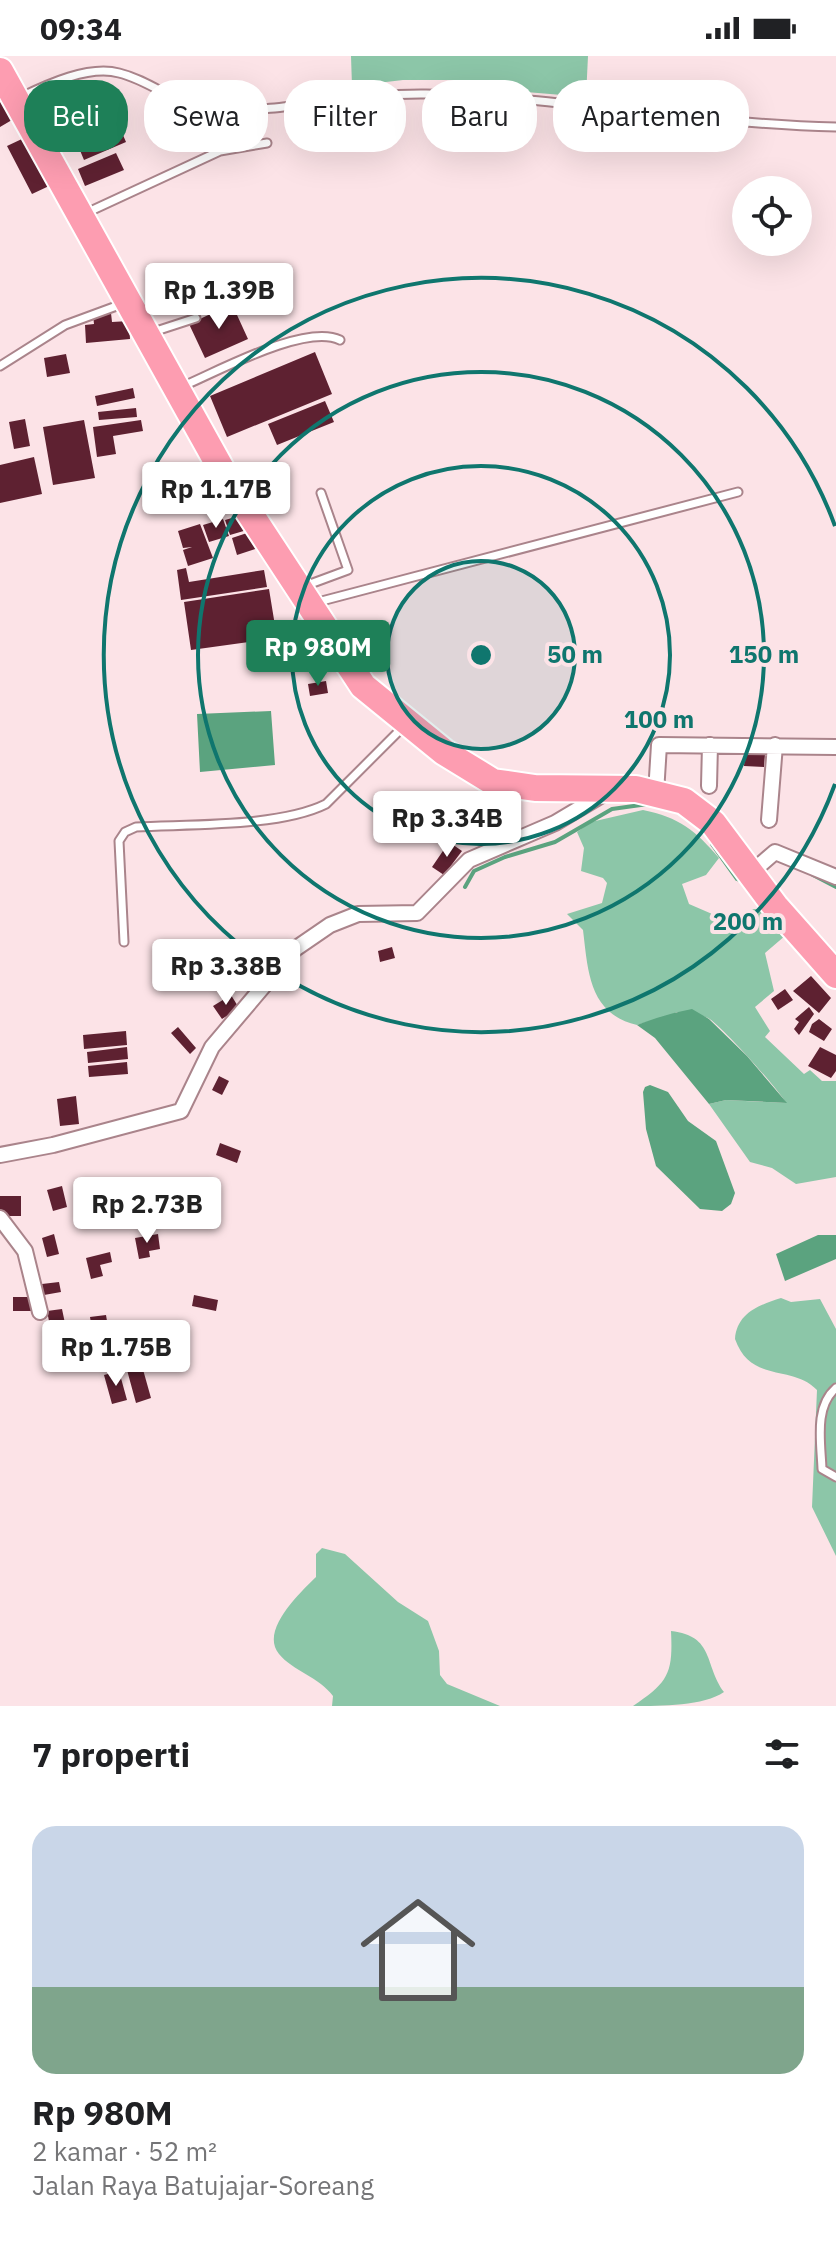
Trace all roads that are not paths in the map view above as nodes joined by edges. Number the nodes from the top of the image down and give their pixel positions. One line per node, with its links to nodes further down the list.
1 (0, 71): 2 (highway)
2 (16, 100): 3 (lane); 5 (highway)
3 (836, 127)
4 (218, 152): 5 (lane)
5 (78, 217): 6 (highway)
6 (128, 302): 8 (highway); 10 (lane)
7 (196, 318): 8 (lane)
8 (147, 335): 11 (highway)
9 (340, 340): 11 (lane)
10 (0, 366)
11 (177, 389): 14 (highway)
12 (738, 492): 14 (lane)
13 (321, 493): 14 (lane)
14 (302, 597): 15 (highway)
15 (406, 723): 20 (highway); 25 (lane)
16 (710, 745): 17 (street); 19 (street); 21 (street)
17 (775, 745): 18 (street); 22 (street)
18 (836, 747)
19 (709, 786)
20 (611, 789): 21 (highway); 27 (street)
21 (656, 793): 23 (highway)
22 (769, 820)
23 (748, 869): 24 (street); 26 (highway)
24 (836, 877)
25 (124, 942)
26 (836, 975)
27 (0, 1155)
28 (0, 1218): 29 (street)
29 (40, 1312)
30 (836, 1388): 31 (lane)
31 (836, 1477)

